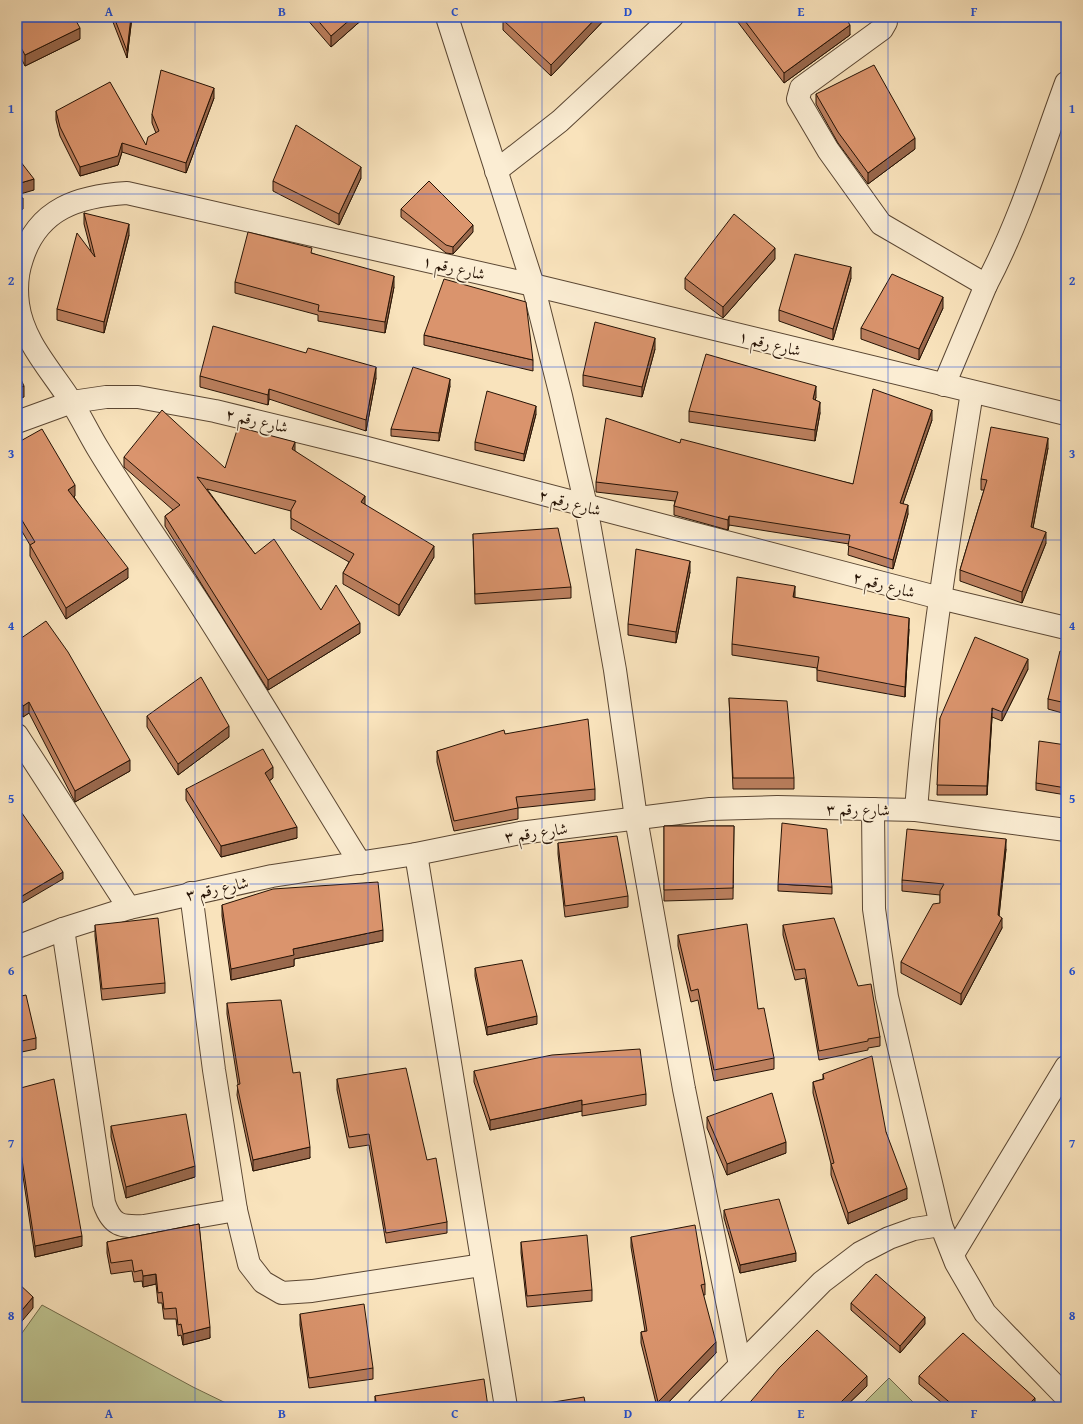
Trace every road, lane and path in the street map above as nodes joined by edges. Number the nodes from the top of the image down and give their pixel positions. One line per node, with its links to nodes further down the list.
1 (447, 17): 5 (street)
2 (672, 17): 5 (street)
3 (886, 17): 7 (street)
4 (1066, 83): 7 (street)
5 (496, 171): 8 (street)
6 (17, 274): 8 (street, شارع رقم ١); 11 (street, شارع رقم ١)
7 (986, 284): 9 (street)
8 (534, 285): 9 (street, شارع رقم ١); 14 (street)
9 (944, 385): 10 (street, شارع رقم ١)
10 (972, 392): 12 (street, شارع رقم ١); 15 (street)
11 (72, 402): 13 (street, شارع رقم ٢); 14 (street, شارع رقم ٢); 23 (street, شارع رقم ١)
12 (1066, 414)
13 (17, 422)
14 (586, 506): 15 (street, شارع رقم ٢); 20 (street)
15 (940, 598): 16 (street, شارع رقم ٢); 19 (street)
16 (1066, 628)
17 (17, 735): 25 (street)
18 (873, 809): 19 (street, شارع رقم ٣); 20 (street, شارع رقم ٣); 30 (street)
19 (916, 810): 21 (street, شارع رقم ٣)
20 (636, 818): 22 (street, شارع رقم ٣); 33 (street)
21 (1066, 830)
22 (416, 854): 23 (street, شارع رقم ٣); 32 (street)
23 (360, 863): 24 (street, شارع رقم ٣)
24 (191, 894): 25 (street, شارع رقم ٣); 29 (street)
25 (129, 908): 26 (street, شارع رقم ٣)
26 (63, 929): 27 (street, شارع رقم ٣); 29 (street)
27 (17, 947)
28 (1066, 1067): 31 (street)
29 (236, 1210): 32 (street)
30 (941, 1225): 31 (street); 33 (street)
31 (953, 1254): 34 (street)
32 (482, 1264): 35 (street)
33 (740, 1365): 36 (street)
34 (1066, 1397)
35 (506, 1407)
36 (699, 1407)

